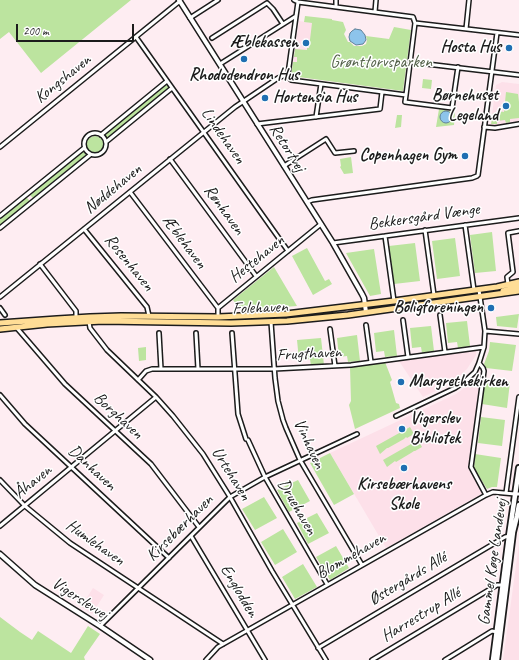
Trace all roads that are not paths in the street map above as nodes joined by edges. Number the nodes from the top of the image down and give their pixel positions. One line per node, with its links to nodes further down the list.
1 (179, 0): 11 (street, Retortvej); 17 (street, Kongshaven)
2 (218, 0): 11 (street)
3 (294, 0): 7 (street)
4 (336, 0): 8 (street)
5 (376, 0): 9 (street)
6 (469, 0): 14 (street)
7 (298, 2): 8 (street); 10 (street)
8 (336, 7): 9 (street)
9 (375, 12): 12 (street)
10 (296, 16): 13 (street); 23 (street)
11 (190, 18): 20 (street, Retortvej)
12 (415, 23): 14 (street); 19 (street)
13 (283, 24): 18 (street); 20 (street)
14 (466, 29): 15 (street)
15 (497, 33): 16 (street); 22 (street)
16 (519, 35)
17 (136, 37): 25 (street, Lindehaven); 38 (street, Kongshaven)
18 (212, 38)
19 (410, 62): 21 (street); 29 (street)
20 (220, 64): 30 (street, Retortvej)
21 (458, 68): 22 (street); 29 (street)
22 (492, 72): 24 (street); 34 (street)
23 (288, 74): 26 (street); 30 (street, Nøddehaven)
24 (519, 75)
25 (167, 81): 27 (street, Lindehaven); 36 (street)
26 (321, 84): 28 (street); 31 (street)
27 (172, 88): 35 (street, Lindehaven); 37 (street)
28 (382, 92): 29 (street); 31 (street)
29 (406, 95)
30 (243, 101): 32 (street, Retortvej); 35 (street, Nøddehaven)
31 (316, 117): 32 (street)
32 (257, 124): 43 (street, Retortvej)
33 (519, 124): 34 (street)
34 (484, 127): 47 (street)
35 (203, 132): 42 (street, Nøddehaven); 58 (street, Lindehaven)
36 (101, 135): 37 (street); 39 (street)
37 (106, 142): 41 (street)
38 (0, 147)
39 (84, 148): 41 (street); 45 (street)
40 (354, 151): 43 (street)
41 (90, 155): 46 (street)
42 (170, 159): 44 (street, Nøddehaven); 60 (street, Rønhaven)
43 (284, 166): 47 (street, Retortvej)
44 (130, 192): 53 (street, Nøddehaven); 73 (street, Æblehaven)
45 (27, 194): 46 (street); 48 (street)
46 (33, 202): 52 (street)
47 (307, 202): 50 (street, Retortvej)
48 (0, 216)
49 (519, 218): 51 (street, Bekkersgård Vænge)
50 (321, 224): 57 (street, Retortvej); 58 (street, Hestehaven)
51 (465, 225): 54 (street, Bekkersgård Vænge); 64 (street)
52 (0, 228)
53 (84, 229): 59 (street, Nøddehaven); 77 (street, Rosenhaven)
54 (425, 230): 56 (street, Bekkersgård Vænge); 67 (street)
55 (519, 231): 62 (street)
56 (385, 236): 57 (street, Bekkersgård Vænge); 70 (street)
57 (333, 243): 71 (street, Retortvej)
58 (288, 251): 60 (street, Hestehaven)
59 (40, 264): 69 (street, Nøddehaven); 78 (street)
60 (256, 276): 73 (street, Hestehaven)
61 (519, 282): 62 (main road, Folehaven)
62 (508, 285): 64 (main road, Folehaven)
63 (519, 287): 66 (main road)
64 (477, 290): 67 (main road, Folehaven); 68 (street)
65 (519, 291): 66 (main road, Folehaven)
66 (497, 294): 68 (main road, Folehaven)
67 (434, 295): 70 (main road, Folehaven)
68 (480, 296): 74 (main road, Folehaven); 88 (street)
69 (0, 297)
70 (394, 301): 71 (main road, Folehaven)
71 (365, 305): 74 (street, Retortvej); 79 (main road, Folehaven)
72 (0, 308): 75 (street)
73 (218, 308): 79 (street)
74 (366, 312): 82 (main road, Folehaven)
75 (6, 314)
76 (440, 315): 94 (street)
77 (149, 317): 78 (main road, Folehaven); 79 (main road, Folehaven)
78 (76, 318): 83 (main road, Folehaven)
79 (218, 318)
80 (403, 320): 95 (street)
81 (89, 322): 82 (main road, Folehaven); 85 (main road, Folehaven); 103 (street, Urtehaven)
82 (271, 322): 102 (street, Vinhaven)
83 (0, 324)
84 (366, 325): 96 (street)
85 (16, 327): 86 (main road, Folehaven); 108 (street, Borghaven)
86 (0, 329)
87 (330, 329): 98 (street)
88 (485, 331): 92 (street); 93 (street)
89 (159, 333): 99 (street)
90 (196, 333): 100 (street)
91 (232, 334): 101 (street, Druehaven)
92 (519, 334)
93 (484, 347): 94 (street, Frugthaven); 97 (street)
94 (445, 352): 95 (street, Frugthaven)
95 (408, 357): 96 (street, Frugthaven)
96 (371, 362): 98 (street, Frugthaven)
97 (479, 362): 107 (street); 117 (street)
98 (335, 366): 102 (street, Frugthaven)
99 (160, 369): 100 (street, Frugthaven); 103 (street, Frugthaven)
100 (198, 369): 101 (street, Frugthaven)
101 (235, 369): 102 (street, Frugthaven); 113 (street, Druehaven)
102 (274, 369): 110 (street, Vinhaven)
103 (138, 380): 105 (street, Urtehaven)
104 (0, 395): 111 (street, Danhaven)
105 (156, 397): 108 (street, Åhaven); 118 (street, Urtehaven)
106 (519, 397): 115 (street, Gammel Køge Landevej)
107 (396, 416)
108 (116, 431): 111 (street, Åhaven); 122 (street, Borghaven)
109 (357, 434): 110 (street, Kirsebærhaven)
110 (300, 460): 113 (street, Kirsebærhaven); 127 (street, Vinhaven)
111 (72, 467): 120 (street, Åhaven); 126 (street, Danhaven)
112 (519, 468): 116 (main road, Gammel Køge Landevej)
113 (265, 477): 118 (street, Kirsebærhaven); 128 (street, Druehaven)
114 (0, 480): 120 (street, Humlehaven)
115 (506, 493): 116 (street, Blommehaven); 117 (street, Blommehaven)
116 (517, 494): 124 (main road, Gammel Køge Landevej)
117 (486, 495): 127 (street, Blommehaven)
118 (230, 497): 122 (street, Kirsebærhaven); 131 (street, Urtehaven)
119 (519, 505): 124 (main road, Gammel Køge Landevej)
120 (24, 506): 121 (street, Åhaven); 130 (street, Humlehaven)
121 (0, 526)
122 (199, 527): 123 (street, Kirsebærhaven)
123 (191, 536): 126 (street, Kirsebærhaven); 133 (street, Englodden)
124 (511, 536): 129 (main road, Gammel Køge Landevej); 136 (street, Østergårds Allé)
125 (0, 554): 132 (street, Vigerslevvej)
126 (169, 558): 130 (street, Kirsebærhaven)
127 (362, 565): 128 (street, Blommehaven)
128 (328, 584): 131 (street, Blommehaven)
129 (504, 585): 134 (main road, Gammel Køge Landevej); 141 (street, Harrestrup Allé)
130 (138, 588): 132 (street, Kirsebærhaven); 135 (street, Humlehaven)
131 (293, 604): 133 (street, Blommehaven); 136 (street, Urtehaven)
132 (100, 626): 137 (street, Vigerslevvej)
133 (247, 630): 135 (street, Blommehaven); 139 (street, Englodden)
134 (498, 632): 142 (street); 143 (main road, Gammel Køge Landevej); 144 (main road, Gammel Køge Landevej)
135 (223, 644): 138 (street, Blommehaven)
136 (318, 648): 140 (street, Urtehaven)
137 (150, 660)
138 (206, 660)
139 (265, 660)
140 (326, 660)
141 (372, 660)
142 (445, 660)
143 (493, 660)
144 (497, 660)

